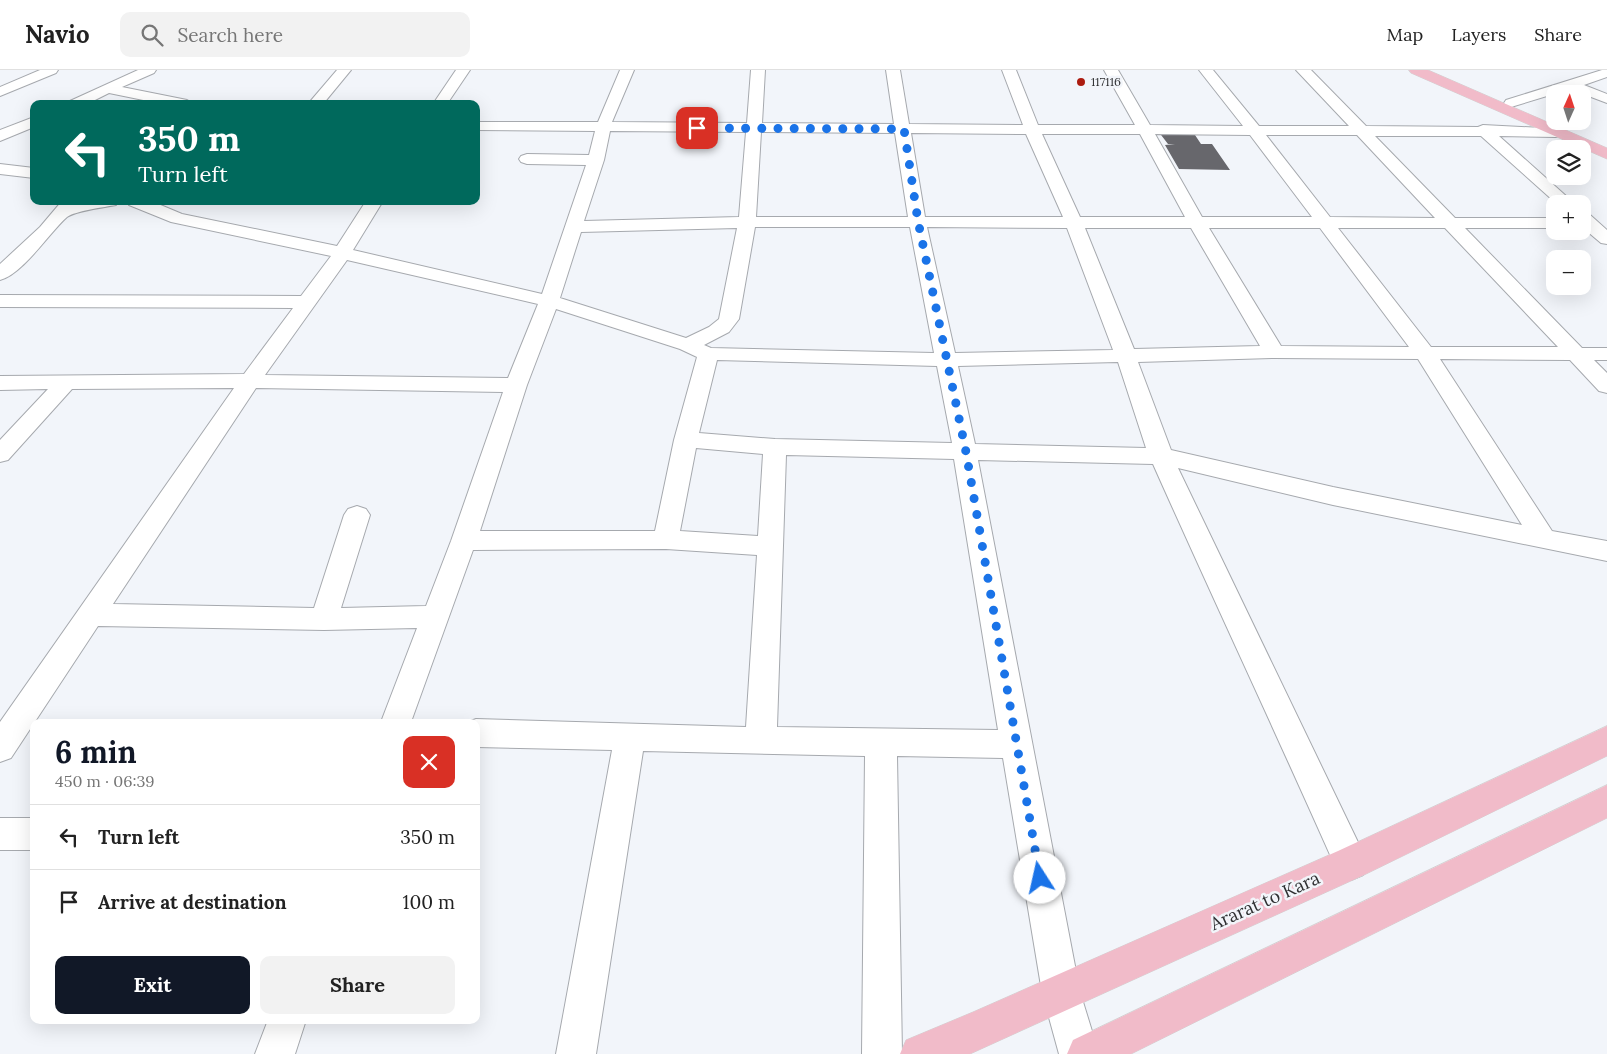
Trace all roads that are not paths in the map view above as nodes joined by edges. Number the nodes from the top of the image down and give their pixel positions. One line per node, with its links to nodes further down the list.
1 (51, 70): 17 (street)
2 (149, 70): 16 (street)
3 (344, 70): 21 (street)
4 (463, 70): 22 (street)
5 (627, 70): 26 (street)
6 (758, 70): 28 (street)
7 (893, 70): 29 (street)
8 (1009, 70): 27 (street)
9 (1111, 70): 30 (street)
10 (1206, 70): 33 (street)
11 (1303, 70): 31 (street)
12 (1416, 70): 34 (main road)
13 (1436, 70): 23 (main road)
14 (1607, 73): 15 (street)
15 (1570, 84): 18 (street); 23 (street)
16 (108, 89): 19 (street); 20 (street)
17 (0, 92)
18 (1607, 99)
19 (83, 100)
20 (167, 100)
21 (318, 100)
22 (443, 100)
23 (1511, 103): 36 (main road)
24 (30, 124): 35 (street)
25 (480, 126): 26 (street)
26 (602, 127): 28 (street); 39 (street)
27 (1032, 128): 29 (street); 30 (street); 49 (street)
28 (754, 129): 29 (street); 48 (street)
29 (904, 129): 47 (street)
30 (1144, 129): 33 (street); 53 (street)
31 (1360, 129): 32 (street); 33 (street); 51 (street)
32 (1483, 130): 34 (street); 42 (street)
33 (1255, 131): 50 (street)
34 (1556, 132): 37 (main road)
35 (0, 136)
36 (1607, 144)
37 (1607, 154)
38 (527, 159): 39 (street)
39 (596, 160): 57 (street)
40 (0, 170): 41 (street)
41 (30, 174)
42 (1557, 195)
43 (81, 205): 46 (street)
44 (153, 205): 59 (street)
45 (372, 205): 59 (street)
46 (67, 207): 60 (street)
47 (918, 221): 48 (street); 49 (street); 70 (street)
48 (747, 222): 57 (street); 64 (street)
49 (1074, 222): 53 (street); 69 (street)
50 (1324, 222): 51 (street); 53 (street); 66 (street)
51 (1450, 222): 54 (street); 67 (street)
52 (1591, 222): 55 (street)
53 (1197, 223): 65 (street)
54 (1546, 223)
55 (1607, 223)
56 (1591, 226): 58 (street)
57 (574, 227): 61 (street)
58 (1607, 239)
59 (342, 252): 61 (street); 63 (street)
60 (0, 274)
61 (549, 301): 64 (street); 74 (street)
62 (0, 302): 63 (street)
63 (306, 302): 71 (street)
64 (698, 350): 70 (street); 76 (street)
65 (1274, 352): 66 (street); 69 (street)
66 (1424, 353): 67 (street); 82 (street)
67 (1576, 354): 68 (street); 75 (street)
68 (1607, 354)
69 (1126, 356): 70 (street); 80 (street)
70 (947, 360): 78 (street)
71 (250, 381): 73 (street); 74 (street); 87 (street)
72 (0, 383): 73 (street)
73 (66, 383): 79 (street)
74 (516, 385): 84 (street)
75 (1607, 386)
76 (686, 440): 77 (street); 83 (street)
77 (775, 447): 78 (street); 85 (street)
78 (966, 452): 80 (street); 96 (street)
79 (0, 454)
80 (1161, 456): 82 (street); 101 (street)
81 (357, 516): 89 (street)
82 (1543, 537): 86 (street)
83 (666, 540): 84 (street); 85 (street)
84 (464, 541): 88 (street)
85 (772, 546): 93 (street)
86 (1607, 552)
87 (90, 615): 89 (street); 97 (street)
88 (434, 617): 89 (street); 90 (street)
89 (324, 619)
90 (397, 719)
91 (480, 733): 92 (street)
92 (630, 736): 93 (street); 105 (street)
93 (761, 740): 95 (street)
94 (1607, 740): 101 (main road, Ararat to Kara)
95 (881, 743): 96 (street); 106 (street)
96 (1016, 744): 102 (street)
97 (0, 748)
98 (1607, 801): 109 (main road)
99 (0, 834): 100 (street)
100 (30, 834)
101 (1351, 862): 102 (main road, Ararat to Kara)
102 (1061, 992): 107 (main road, Ararat to Kara); 108 (street)
103 (286, 1024): 104 (street)
104 (275, 1054)
105 (576, 1054)
106 (882, 1054)
107 (920, 1054)
108 (1079, 1054)
109 (1088, 1054)

